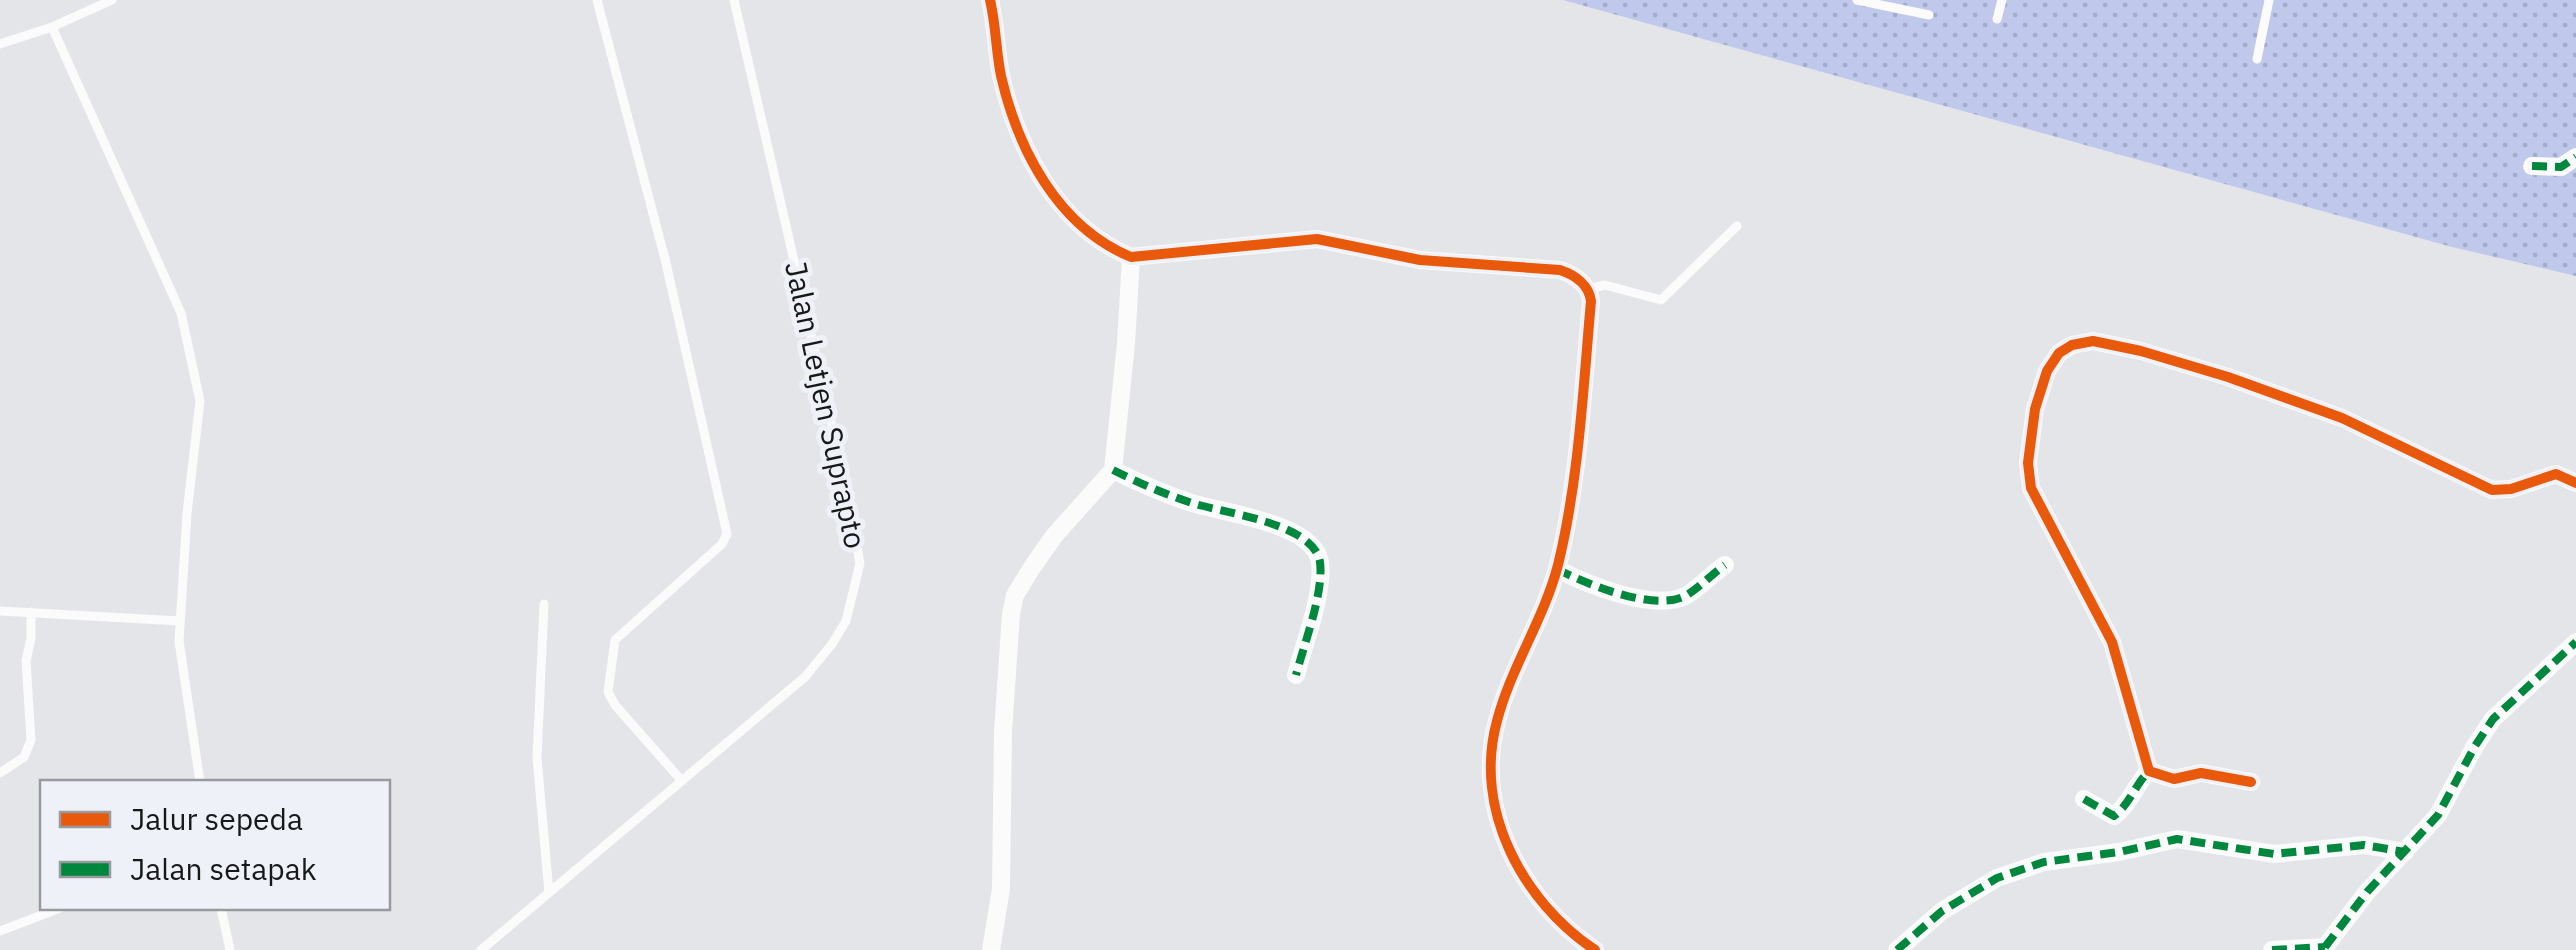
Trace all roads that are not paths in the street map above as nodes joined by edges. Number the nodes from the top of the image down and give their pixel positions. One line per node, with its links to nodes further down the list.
1 (112, 0): 10 (lane)
2 (597, 0): 31 (lane)
3 (734, 0): 31 (lane, Jalan Letjen Suprapto)
4 (990, 0): 16 (street)
5 (1856, 0): 8 (lane)
6 (2002, 0): 9 (lane)
7 (2270, 0): 12 (lane)
8 (1929, 15)
9 (1997, 20)
10 (52, 27): 11 (lane); 25 (lane)
11 (0, 44)
12 (2256, 59)
13 (2576, 158): 14 (street)
14 (2532, 166)
15 (1737, 226): 17 (lane)
16 (1131, 257): 17 (street); 18 (street)
17 (1588, 289): 21 (street)
18 (1113, 470): 27 (street); 42 (street)
19 (2576, 484): 28 (street)
20 (1725, 565): 21 (street)
21 (1557, 569): 43 (street)
22 (544, 604): 35 (lane)
23 (0, 611): 24 (lane)
24 (31, 612): 25 (lane); 29 (lane)
25 (180, 621): 30 (lane)
26 (2576, 642): 34 (street)
27 (1296, 675)
28 (2149, 771): 32 (street); 33 (street)
29 (0, 773)
30 (200, 780)
31 (682, 781): 35 (lane, Jalan Letjen Suprapto)
32 (2251, 782)
33 (2084, 798)
34 (2405, 852): 39 (street); 44 (street)
35 (549, 893): 41 (lane, Jalan Letjen Suprapto)
36 (55, 910): 38 (lane)
37 (222, 910): 40 (lane)
38 (0, 931)
39 (2326, 949): 45 (street)
40 (230, 950)
41 (481, 950)
42 (991, 950)
43 (1594, 950)
44 (1897, 950)
45 (2272, 950)

